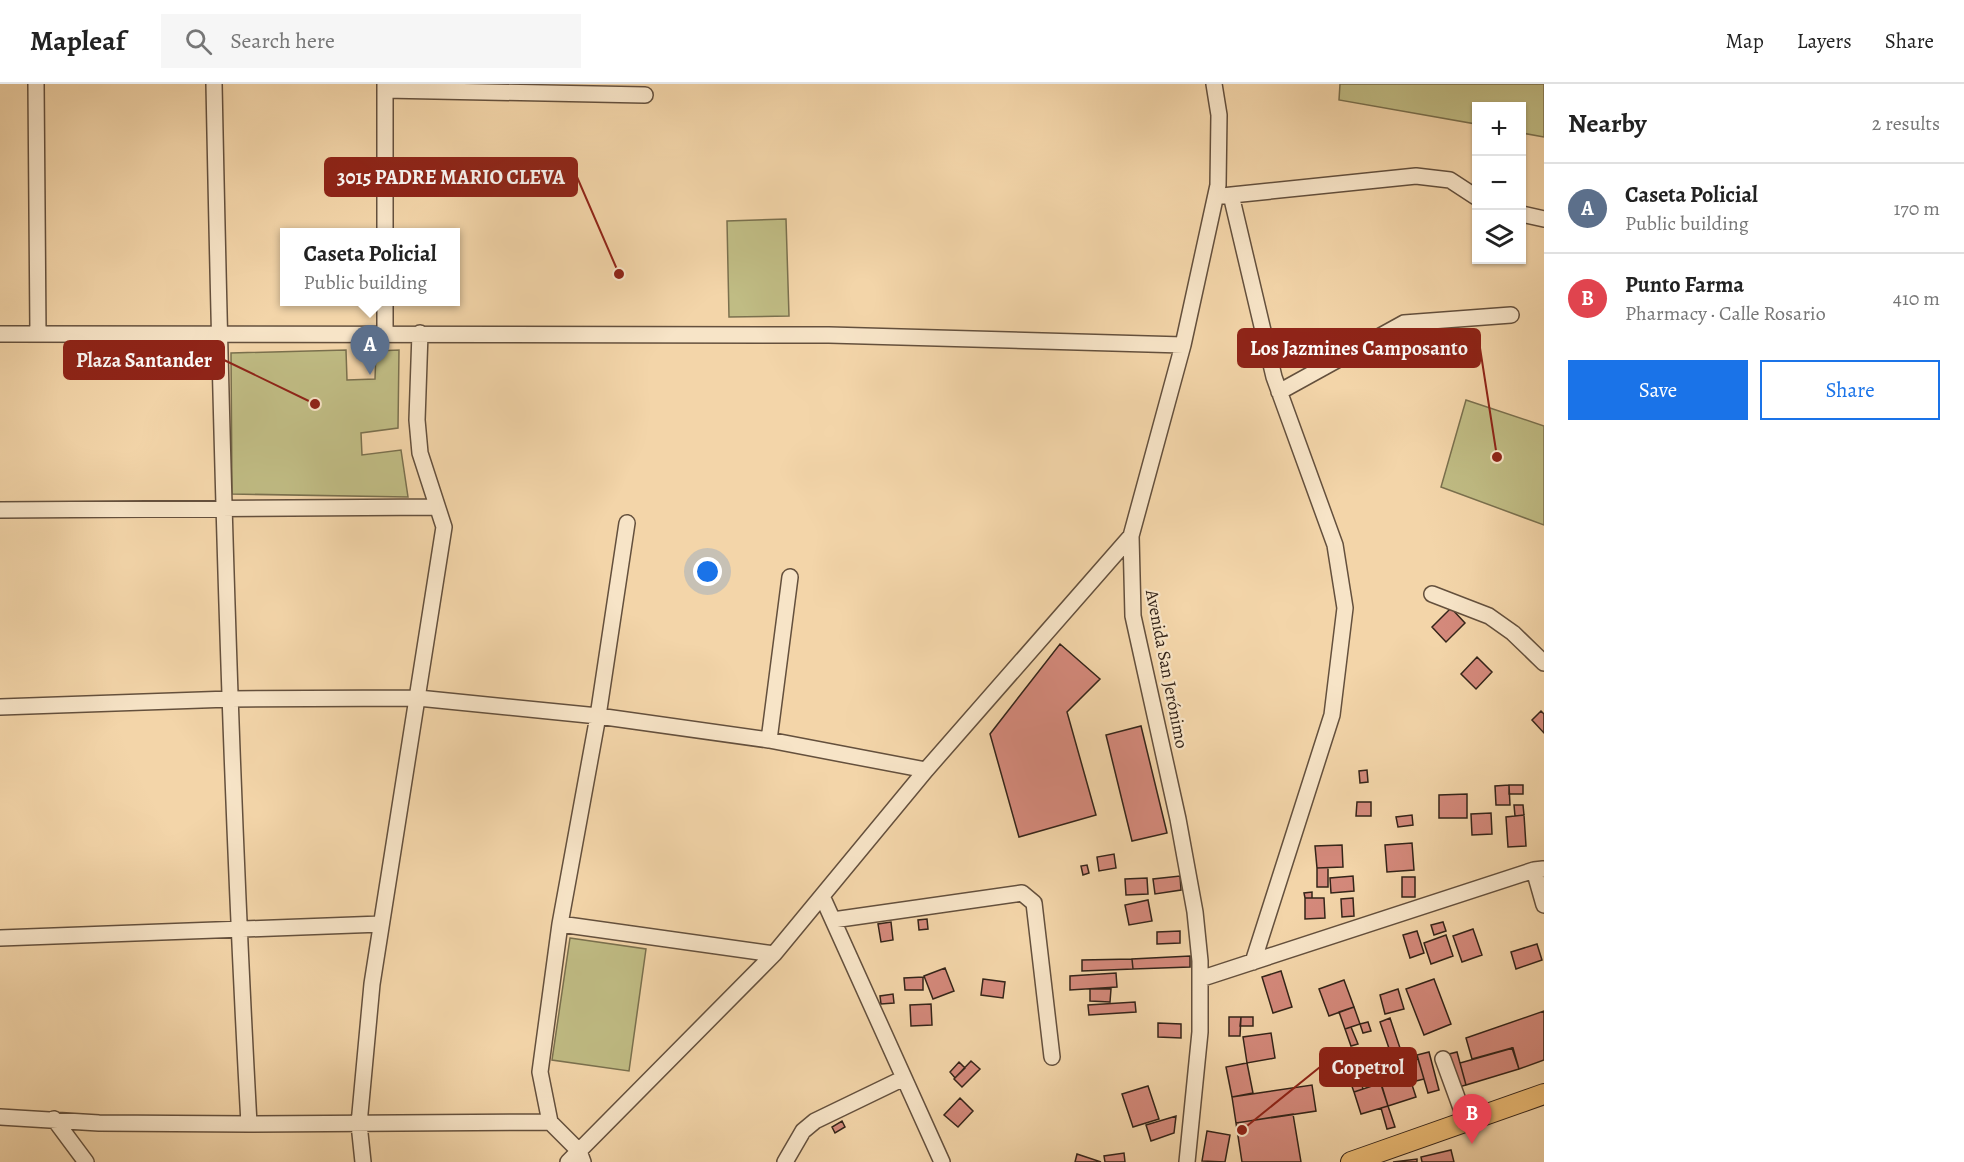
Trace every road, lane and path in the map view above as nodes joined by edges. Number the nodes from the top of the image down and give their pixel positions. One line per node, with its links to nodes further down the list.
1 (36, 84): 16 (street)
2 (214, 84): 17 (street)
3 (1214, 84): 8 (street, Avenida San Jerónimo)
4 (385, 87): 5 (street); 11 (street)
5 (645, 95)
6 (1472, 194): 7 (street)
7 (1231, 195): 8 (street); 20 (street)
8 (1215, 197): 19 (street, Avenida San Jerónimo)
9 (1526, 215): 10 (street)
10 (1544, 219)
11 (385, 228)
12 (386, 306): 18 (street)
13 (1511, 315): 20 (street)
14 (420, 333): 18 (street); 19 (street); 21 (street)
15 (0, 334): 16 (street)
16 (38, 334): 17 (street)
17 (219, 334): 18 (street); 22 (street)
18 (386, 334)
19 (1183, 345): 25 (street, Avenida San Jerónimo)
20 (1279, 392): 44 (street)
21 (437, 507): 22 (street); 29 (street)
22 (224, 509): 23 (street); 30 (street)
23 (0, 510)
24 (627, 523): 32 (street)
25 (1131, 536): 34 (street); 45 (street, Avenida San Jerónimo)
26 (790, 577): 33 (street)
27 (1432, 594): 28 (street)
28 (1544, 663)
29 (418, 698): 30 (street); 32 (street); 39 (street)
30 (230, 699): 31 (street); 41 (street)
31 (0, 707)
32 (598, 716): 33 (street); 40 (street)
33 (769, 740): 34 (street)
34 (926, 770): 36 (street)
35 (1539, 870): 37 (street); 44 (street)
36 (822, 896): 38 (street); 43 (street)
37 (1544, 905)
38 (833, 920): 46 (street); 48 (street)
39 (381, 924): 41 (street); 56 (street)
40 (560, 924): 43 (street); 53 (street)
41 (238, 930): 42 (street); 55 (street)
42 (0, 938)
43 (774, 954): 58 (street)
44 (1253, 962): 45 (street)
45 (1200, 979): 62 (street, Avenida San Jerónimo)
46 (1052, 1057)
47 (1443, 1059): 54 (street)
48 (904, 1078): 60 (street); 61 (street)
49 (1544, 1094): 54 (main road)
50 (0, 1117): 51 (street)
51 (54, 1119): 52 (street); 57 (street)
52 (93, 1122): 55 (street); 57 (street)
53 (550, 1122): 56 (street); 58 (street)
54 (1466, 1122): 63 (main road)
55 (249, 1124): 56 (street)
56 (359, 1124): 59 (street)
57 (83, 1157)
58 (577, 1158)
59 (363, 1162)
60 (784, 1162)
61 (942, 1162)
62 (1186, 1162)
63 (1351, 1162)

